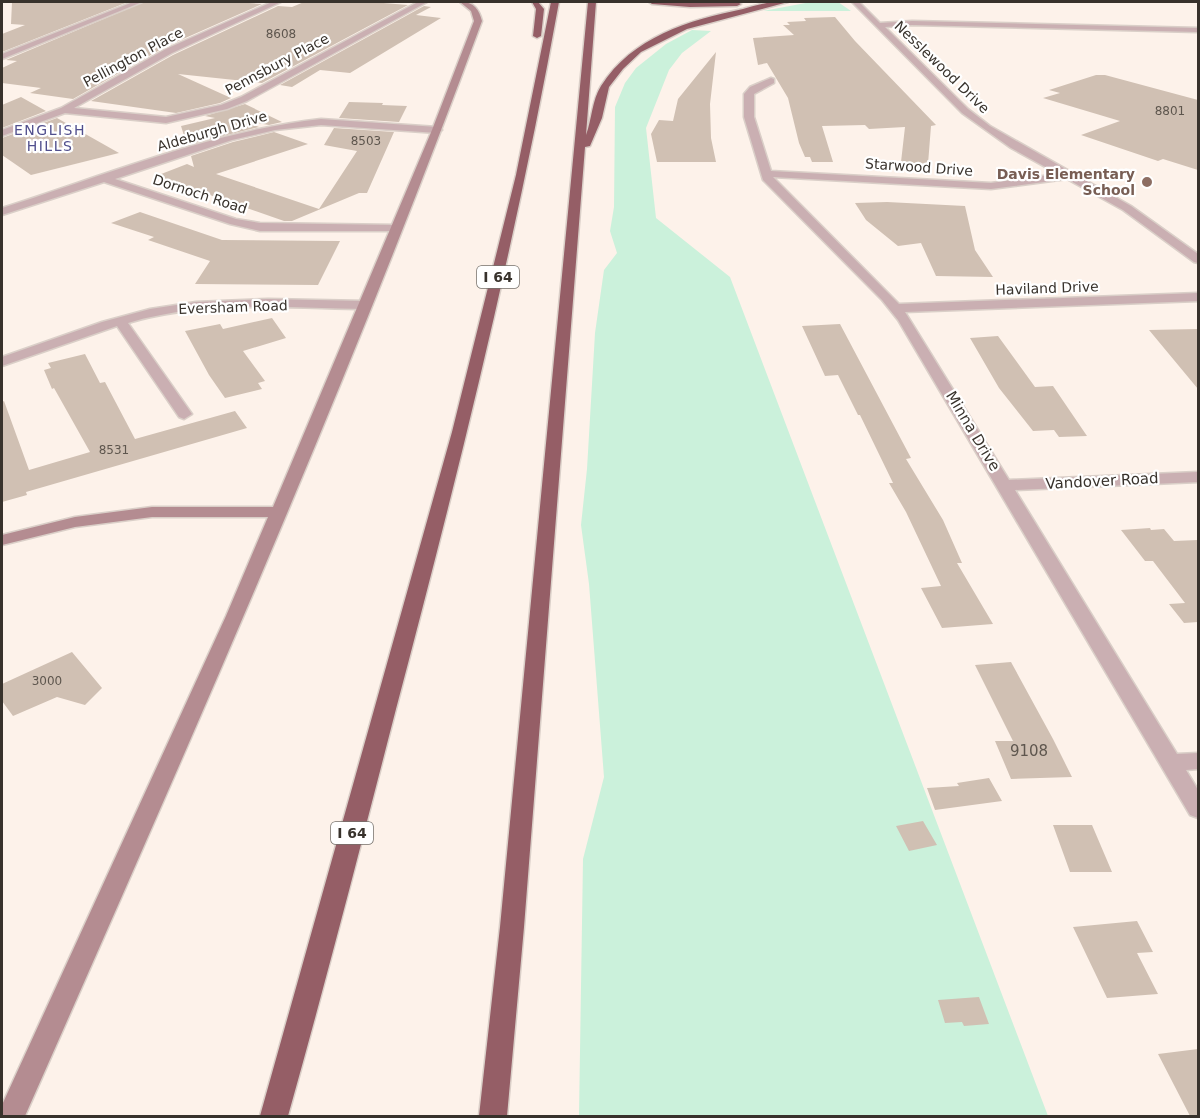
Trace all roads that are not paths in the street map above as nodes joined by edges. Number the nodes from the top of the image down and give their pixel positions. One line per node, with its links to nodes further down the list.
1 (138, 2): 16 (street)
2 (277, 2): 19 (street, Pellington Place)
3 (423, 2): 19 (street, Pennsbury Place)
4 (464, 2): 20 (street)
5 (535, 2): 17 (highway)
6 (555, 2): 17 (highway, I 64)
7 (592, 2): 22 (highway)
8 (652, 2): 9 (highway)
9 (753, 2)
10 (784, 2): 22 (highway)
11 (855, 2): 12 (street, Nesslewood Drive)
12 (878, 25): 13 (street); 24 (street, Nesslewood Drive)
13 (1178, 29): 14 (street); 15 (street)
14 (1198, 30)
15 (1198, 40)
16 (2, 57)
17 (544, 64): 43 (highway, I 64)
18 (771, 81): 23 (street, Minna Drive)
19 (64, 111): 21 (street, Pellington Place)
20 (437, 130): 25 (street, Aldeburgh Drive); 27 (street)
21 (2, 133)
22 (579, 163): 44 (highway)
23 (766, 174): 24 (street, Starwood Drive); 31 (street, Minna Drive)
24 (1069, 176): 28 (street, Nesslewood Drive)
25 (105, 178): 26 (street, Aldeburgh Drive); 27 (street, Dornoch Road)
26 (2, 212)
27 (396, 229): 30 (street)
28 (1198, 260)
29 (1198, 297): 31 (street, Haviland Drive)
30 (365, 305): 32 (street, Eversham Road); 37 (street)
31 (896, 308): 36 (street, Minna Drive)
32 (121, 322): 33 (street, Eversham Road); 34 (street)
33 (2, 362)
34 (184, 414)
35 (1198, 477): 36 (street, Vandover Road)
36 (1005, 485): 40 (street, Minna Drive)
37 (280, 512): 38 (street); 42 (street)
38 (2, 540)
39 (1198, 761): 40 (street)
40 (1171, 763): 41 (street, Minna Drive)
41 (1198, 809)
42 (11, 1116)
43 (274, 1116)
44 (493, 1116)

